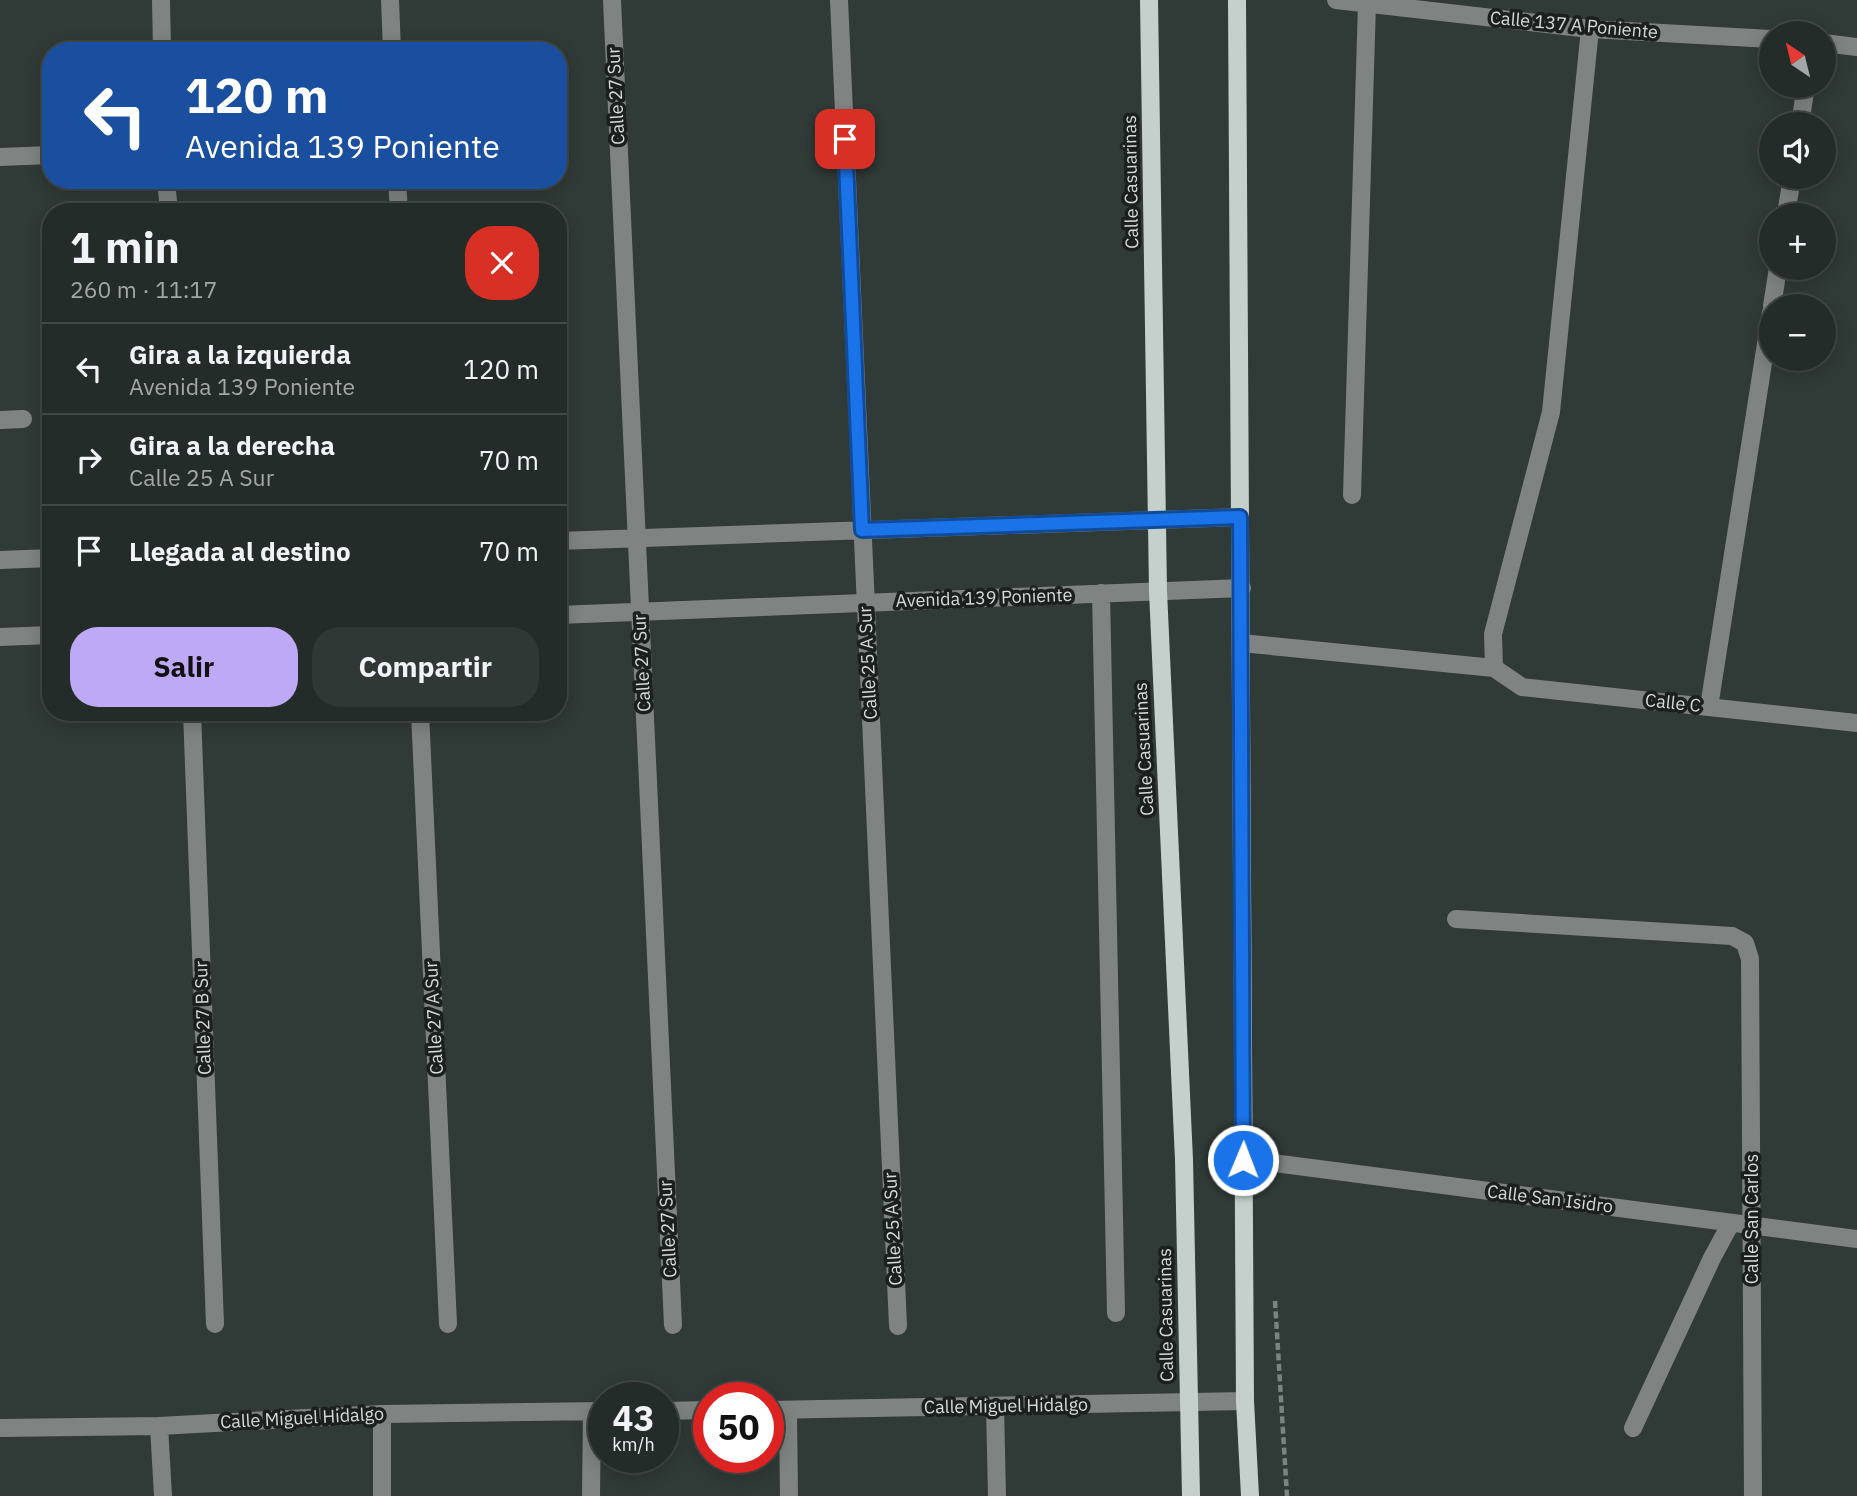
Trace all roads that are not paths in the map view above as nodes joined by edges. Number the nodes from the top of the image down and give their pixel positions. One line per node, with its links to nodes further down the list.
1 (161, 0): 11 (street)
2 (390, 0): 12 (street)
3 (612, 0): 24 (street, Calle 27 Sur)
4 (839, 0): 23 (street, Calle 25 A Sur)
5 (1149, 0): 22 (main road, Calle Casuarinas)
6 (1237, 0): 21 (main road)
7 (1336, 0): 8 (street, Calle 137 A Poniente)
8 (1367, 4): 9 (street, Calle 137 A Poniente); 20 (street)
9 (1590, 29): 10 (street, Calle 137 A Poniente); 37 (street)
10 (1759, 39)
11 (162, 42)
12 (392, 42)
13 (1836, 44): 14 (street)
14 (1857, 47)
15 (42, 155): 16 (street)
16 (0, 157)
17 (1762, 371): 38 (street)
18 (23, 419): 19 (street)
19 (0, 420)
20 (1352, 495)
21 (1240, 517): 22 (street); 28 (main road)
22 (1158, 520): 23 (street); 29 (main road, Calle Casuarinas)
23 (862, 530): 24 (street); 31 (street, Calle 25 A Sur)
24 (637, 538): 25 (street); 32 (street, Calle 27 Sur)
25 (567, 541)
26 (42, 558): 27 (street)
27 (0, 560)
28 (1242, 588): 29 (street, Avenida 139 Poniente); 36 (main road)
29 (1158, 591): 30 (street, Avenida 139 Poniente); 53 (main road, Calle Casuarinas)
30 (1101, 593): 31 (street, Avenida 139 Poniente); 47 (street)
31 (865, 603): 32 (street, Avenida 139 Poniente); 51 (street, Calle 25 A Sur)
32 (640, 611): 33 (street, Avenida 139 Poniente); 50 (street, Calle 27 Sur)
33 (567, 615)
34 (42, 635): 35 (street)
35 (0, 637)
36 (1241, 643): 37 (street); 43 (main road)
37 (1494, 668): 38 (street, Calle C)
38 (1710, 707): 41 (street, Calle C)
39 (192, 721): 48 (street, Calle 27 B Sur)
40 (420, 721): 49 (street, Calle 27 A Sur)
41 (1857, 723)
42 (1456, 919): 45 (street, Calle San Carlos)
43 (1243, 1160): 44 (street, Calle San Isidro); 52 (main road)
44 (1731, 1223): 45 (street, Calle San Isidro); 61 (street)
45 (1752, 1226): 46 (street, Calle San Isidro); 70 (street, Calle San Carlos)
46 (1857, 1239)
47 (1116, 1313)
48 (215, 1324)
49 (448, 1324)
50 (673, 1325)
51 (898, 1326)
52 (1245, 1401): 53 (street, Calle Miguel Hidalgo); 69 (main road)
53 (1189, 1402): 54 (street, Calle Miguel Hidalgo); 68 (main road, Calle Casuarinas)
54 (995, 1406): 56 (street, Calle Miguel Hidalgo); 67 (street)
55 (784, 1410): 56 (street, Calle Miguel Hidalgo)
56 (788, 1410): 66 (street)
57 (588, 1411): 58 (street, Calle Miguel Hidalgo)
58 (382, 1413): 59 (street, Calle Miguel Hidalgo); 64 (street)
59 (159, 1426): 60 (street, Calle Miguel Hidalgo); 63 (street)
60 (0, 1428)
61 (1633, 1428)
62 (593, 1473): 65 (street)
63 (163, 1496)
64 (382, 1496)
65 (591, 1496)
66 (789, 1496)
67 (997, 1496)
68 (1191, 1496)
69 (1250, 1496)
70 (1753, 1496)

